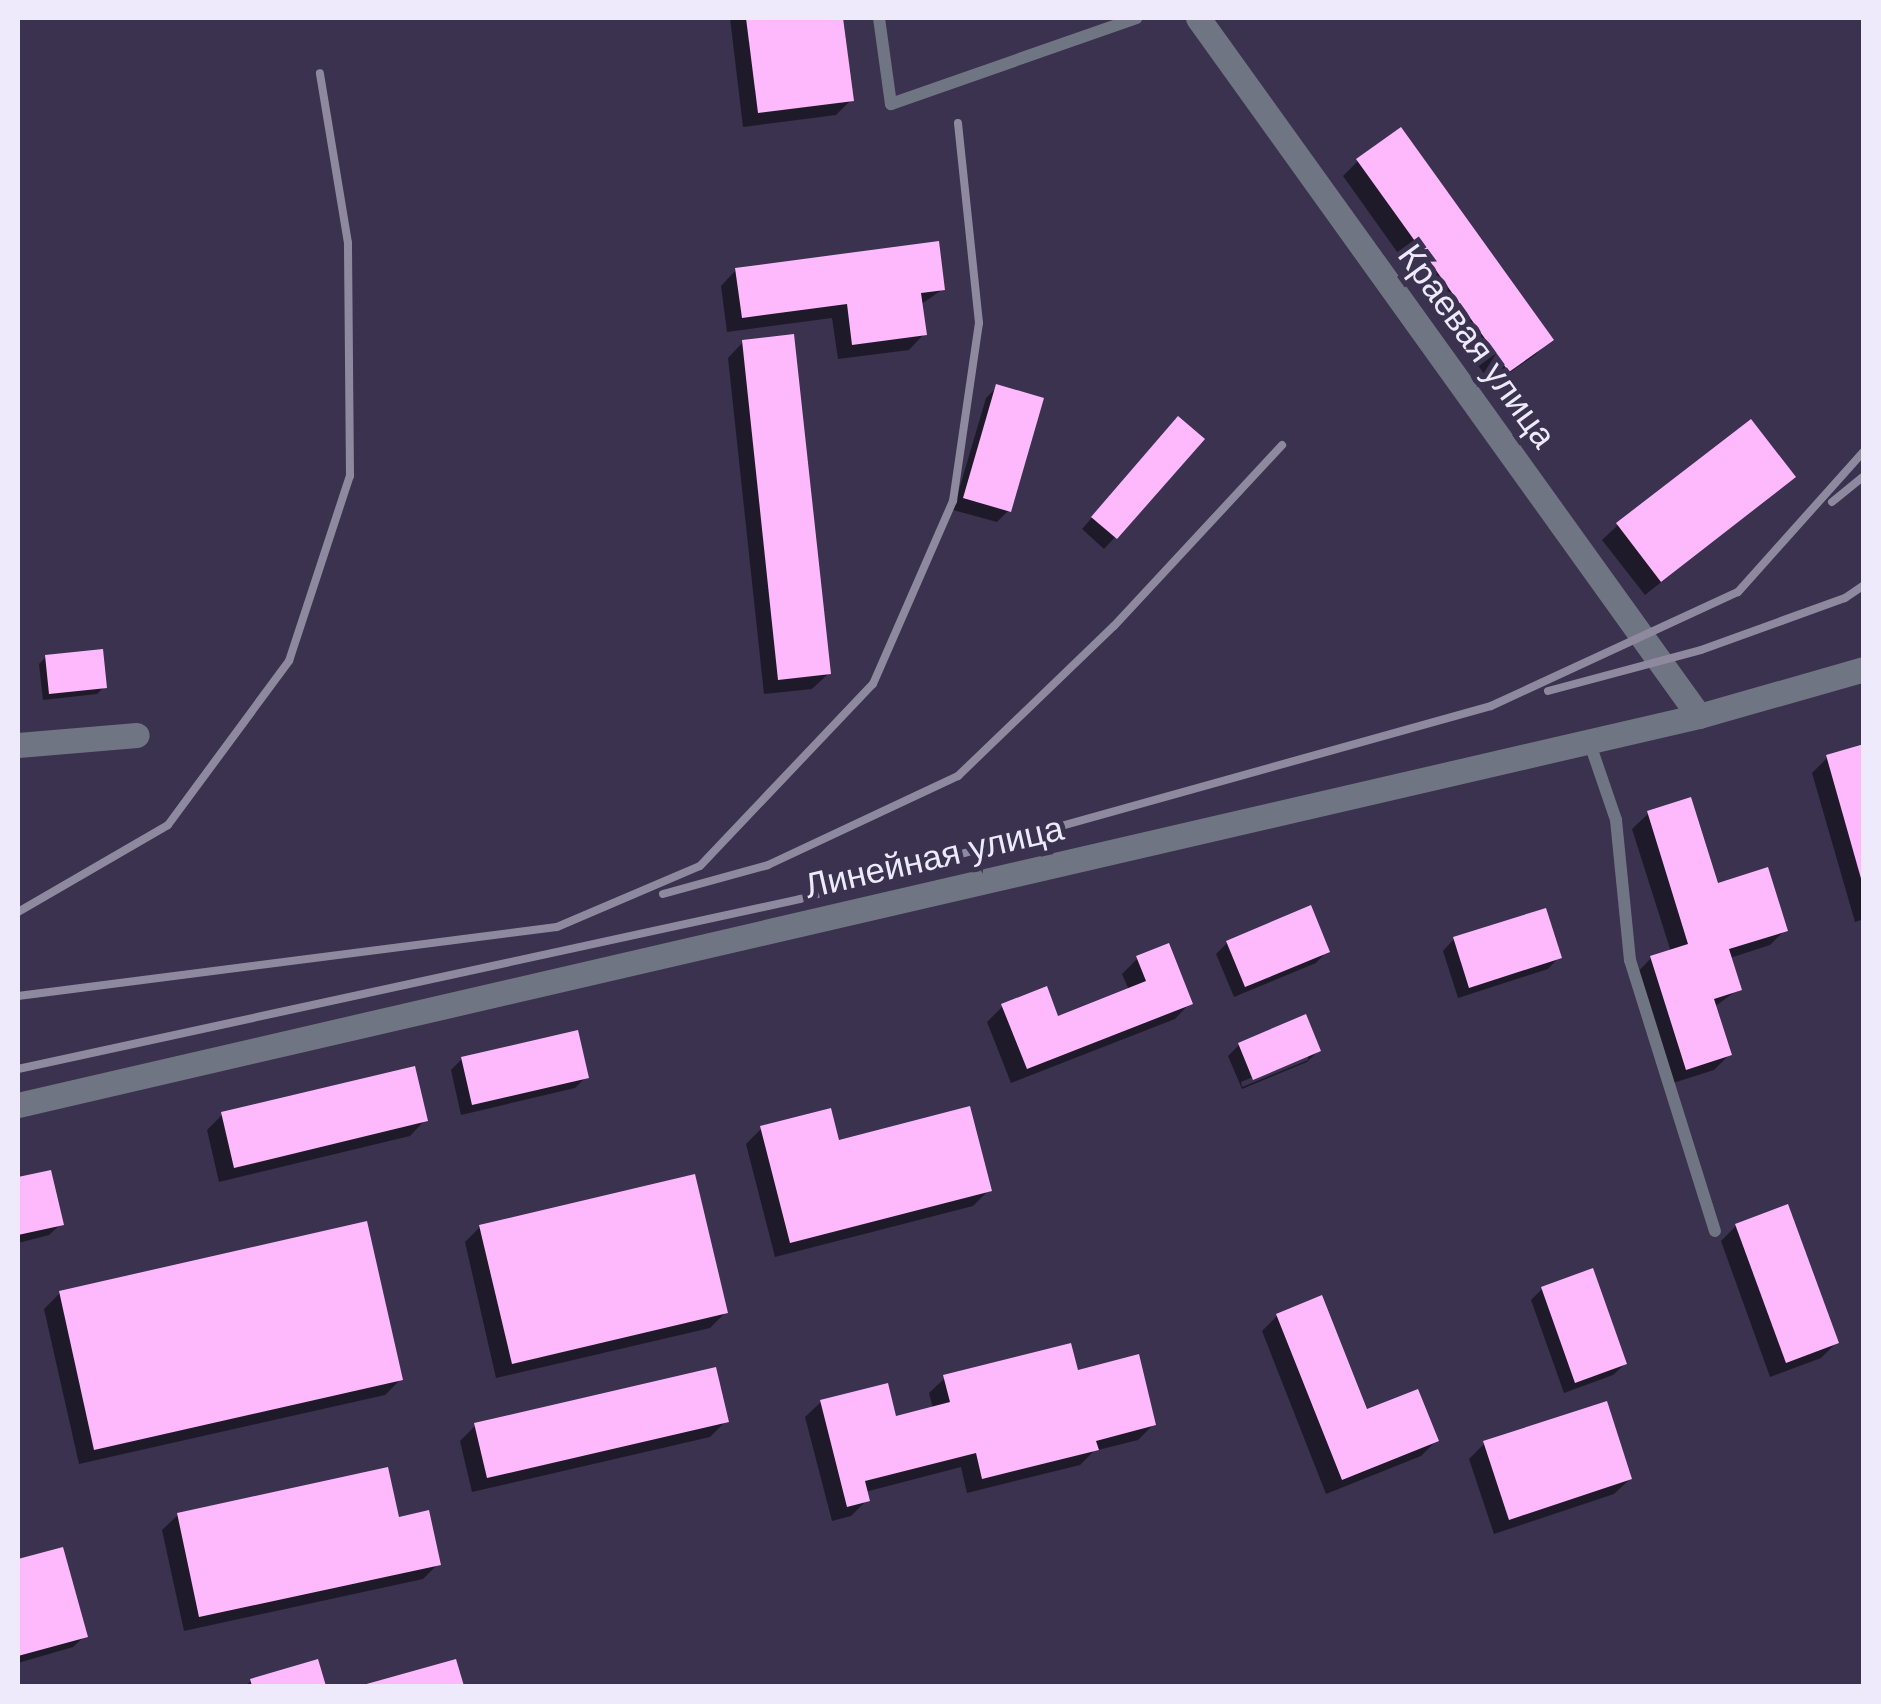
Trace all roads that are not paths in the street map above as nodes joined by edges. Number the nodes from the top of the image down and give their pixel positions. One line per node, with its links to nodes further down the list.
1 (879, 18): 2 (lane)
2 (1136, 18)
3 (1198, 18): 5 (street, Краевая улица)
4 (1864, 670): 5 (street, Линейная улица)
5 (1699, 716): 7 (street, Линейная улица)
6 (136, 736): 8 (street)
7 (1589, 741): 9 (street, Линейная улица); 10 (lane)
8 (18, 745)
9 (18, 1105)
10 (1715, 1231)

